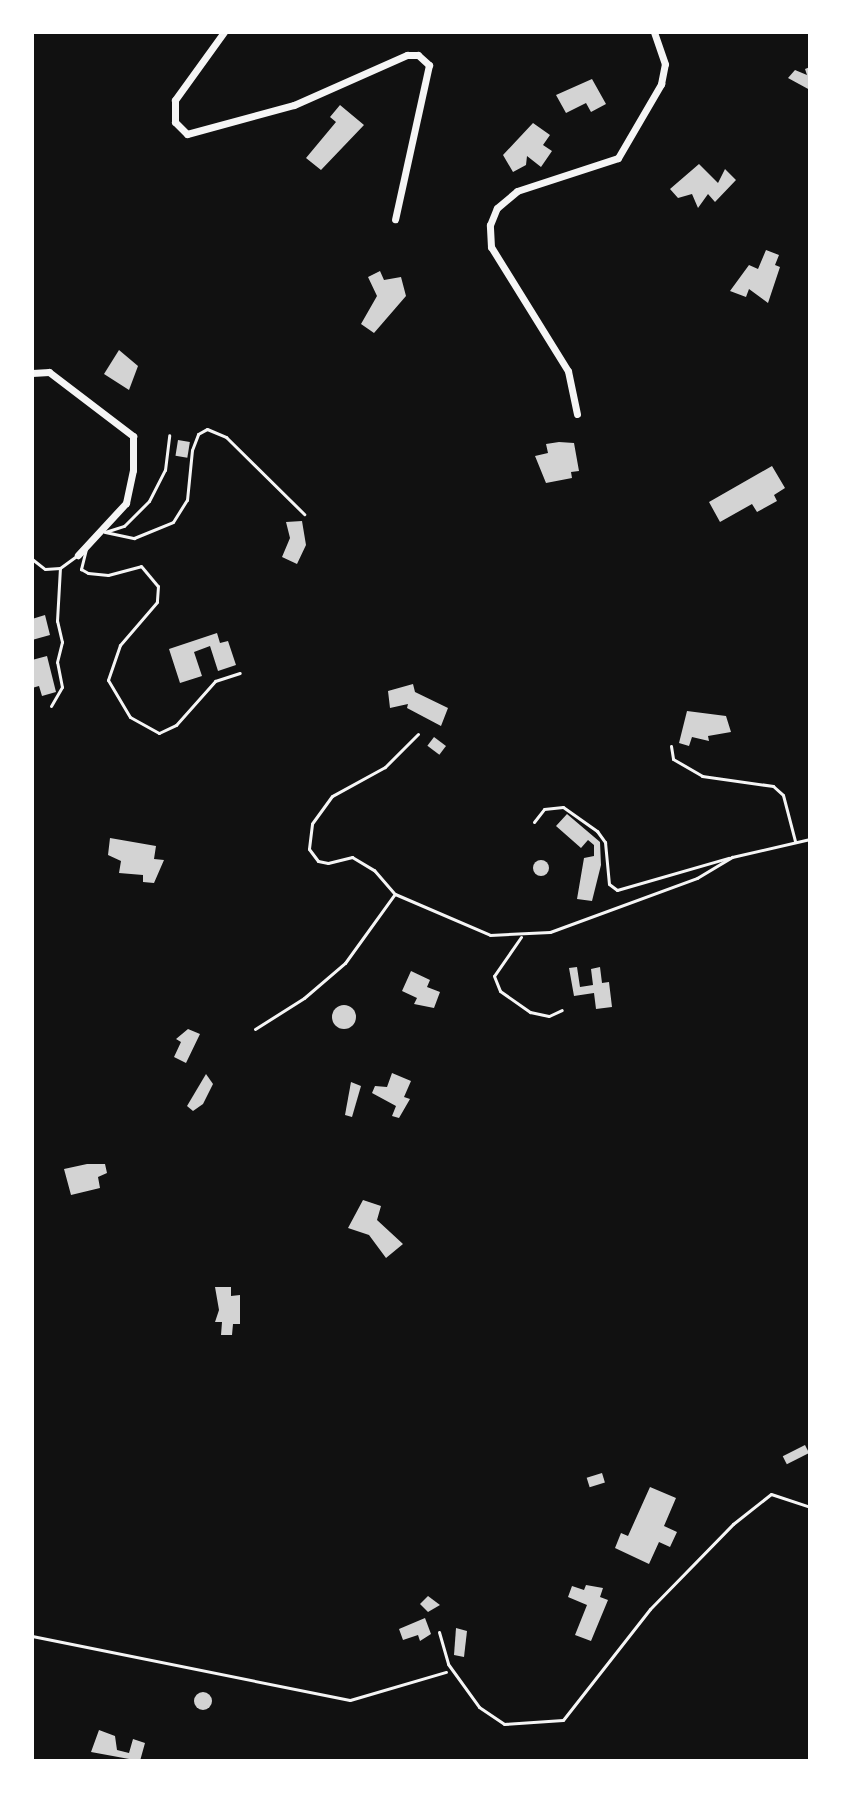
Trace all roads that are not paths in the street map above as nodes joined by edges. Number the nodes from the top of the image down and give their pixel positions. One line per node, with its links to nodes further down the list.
1 (224, 32): 3 (street)
2 (654, 32): 5 (street)
3 (395, 219)
4 (32, 373): 8 (street)
5 (577, 414)
6 (169, 435): 8 (lane)
7 (304, 514): 8 (lane)
8 (105, 532): 9 (street)
9 (86, 549): 10 (street); 13 (lane)
10 (78, 555): 12 (lane)
11 (32, 559): 12 (lane)
12 (60, 568): 14 (lane)
13 (240, 673)
14 (51, 706)
15 (418, 734): 21 (lane)
16 (671, 746): 19 (lane)
17 (534, 822): 20 (lane)
18 (810, 839): 19 (lane)
19 (795, 842): 20 (lane)
20 (732, 857): 22 (lane)
21 (395, 894): 22 (lane); 24 (lane)
22 (521, 937): 23 (lane)
23 (562, 1010)
24 (255, 1029)
25 (810, 1507): 26 (lane)
26 (439, 1632)

